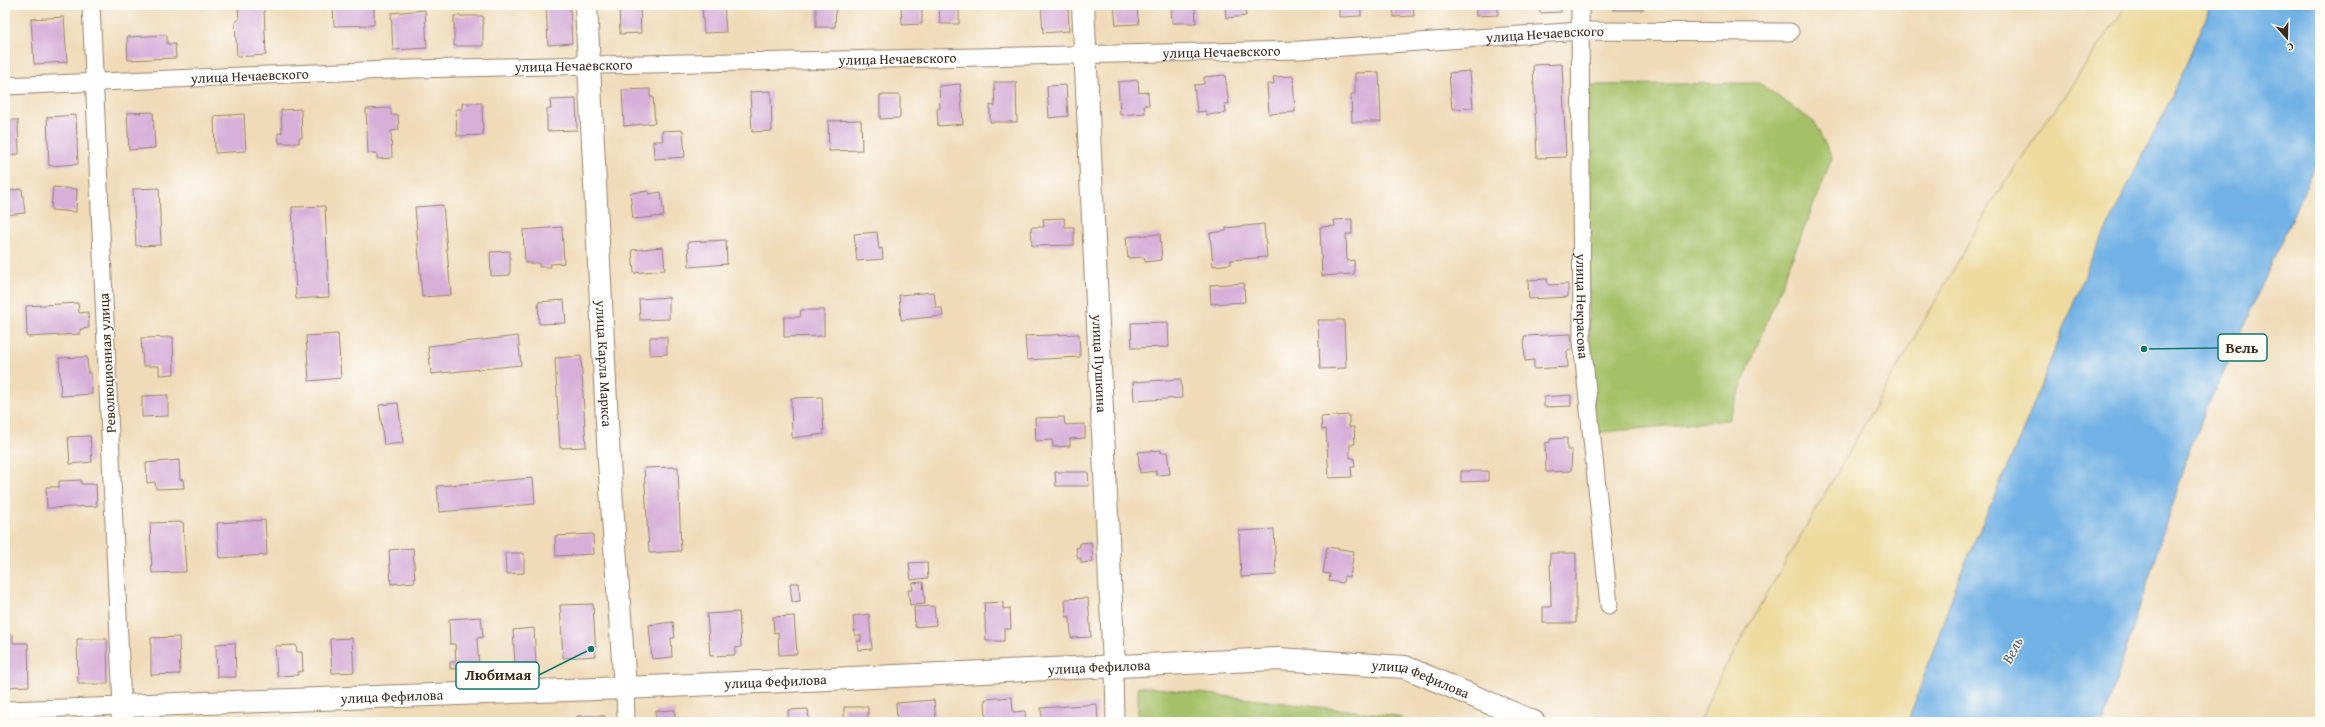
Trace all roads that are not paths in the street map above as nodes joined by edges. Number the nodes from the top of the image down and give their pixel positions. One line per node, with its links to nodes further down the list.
1 (91, 5): 9 (street, Революционная улица)
2 (586, 5): 8 (main road, улица Карла Маркса)
3 (1083, 5): 7 (main road, улица Пушкина)
4 (1580, 5): 5 (street, улица Некрасова)
5 (1581, 31): 6 (street, улица Нечаевского); 7 (street, улица Нечаевского); 11 (street, улица Некрасова)
6 (1790, 32)
7 (1085, 55): 8 (street, улица Нечаевского); 12 (main road, улица Пушкина)
8 (589, 65): 9 (street, улица Нечаевского); 13 (main road, улица Карла Маркса)
9 (94, 83): 10 (street, улица Нечаевского); 15 (street, Революционная улица)
10 (5, 86)
11 (1609, 605)
12 (1114, 666): 13 (main road, улица Фефилова); 17 (street, улица Пушкина); 18 (main road, улица Фефилова)
13 (625, 688): 15 (main road, улица Фефилова); 16 (street, улица Карла Маркса)
14 (5, 710): 15 (street, улица Фефилова)
15 (122, 714)
16 (626, 722)
17 (1115, 722)
18 (1534, 722)

